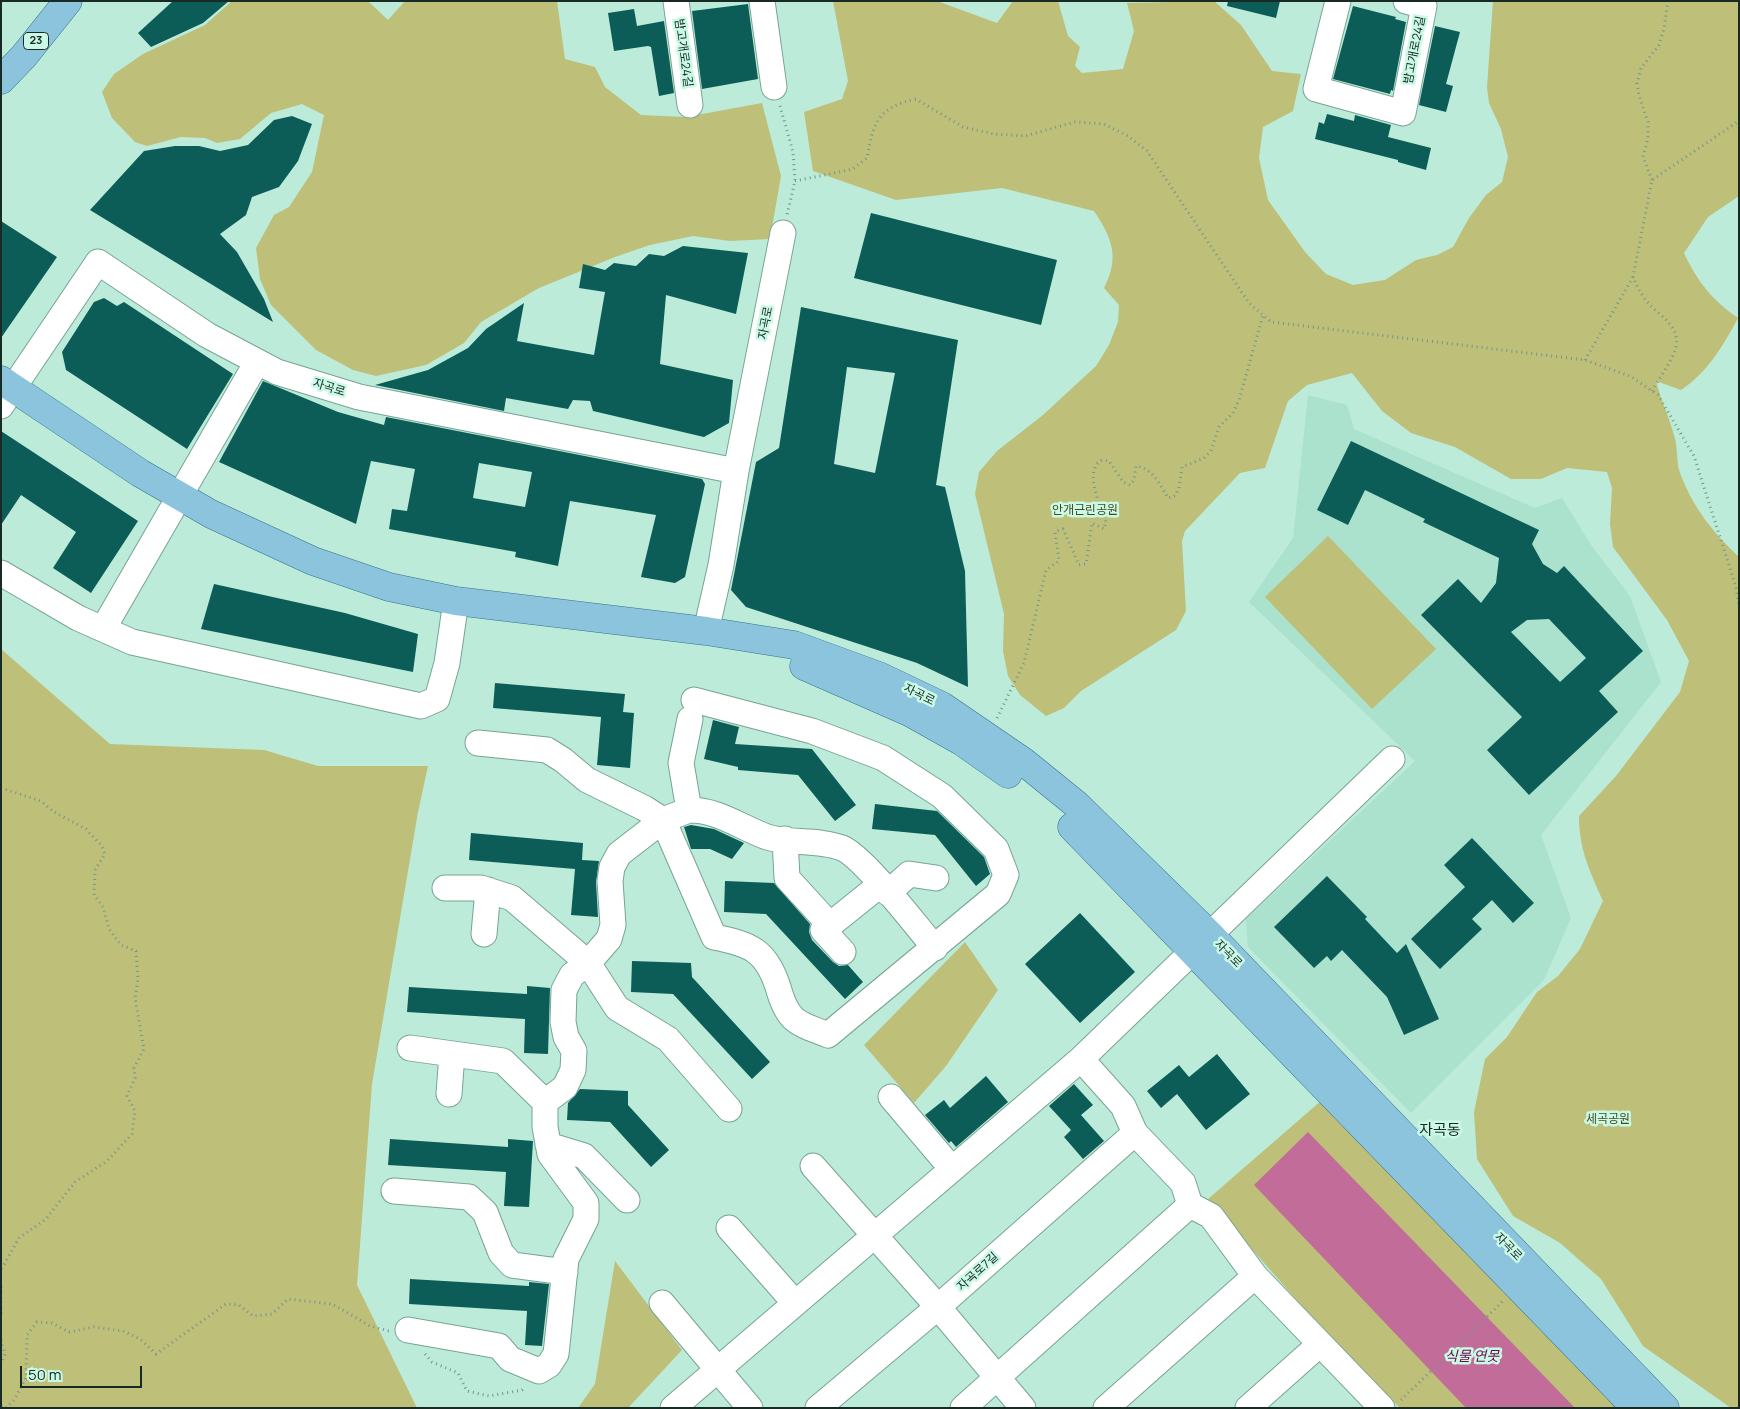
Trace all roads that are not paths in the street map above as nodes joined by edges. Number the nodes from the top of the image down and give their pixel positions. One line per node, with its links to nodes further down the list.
1 (68, 1): 6 (main road, 23)
2 (676, 1): 8 (street, 밤고개로24길)
3 (762, 1): 7 (street)
4 (1338, 1): 5 (street, 밤고개로24길)
5 (1406, 1)
6 (1, 80)
7 (774, 87)
8 (690, 105)
9 (783, 233): 12 (street, 자곡로)
10 (257, 362): 11 (street, 자곡로); 12 (street, 자곡로); 13 (street)
11 (5, 391): 13 (main road, 자곡로)
12 (736, 471): 17 (street, 자곡로)
13 (180, 497): 15 (main road, 자곡로); 16 (street)
14 (1, 572): 16 (street)
15 (456, 601): 16 (street); 17 (main road, 자곡로)
16 (103, 629)
17 (706, 631): 29 (main road, 자곡로); 29 (main road, 자곡로)
18 (478, 743): 21 (street)
19 (1392, 759): 29 (street)
20 (689, 810): 21 (street); 22 (street); 30 (street)
21 (663, 820): 30 (street); 32 (street)
22 (785, 839): 25 (street); 27 (street)
23 (936, 878): 25 (street)
24 (445, 888): 26 (street)
25 (885, 888): 27 (street); 30 (street)
26 (488, 890): 28 (street); 32 (street)
27 (830, 925): 31 (street)
28 (484, 934)
29 (1202, 943): 35 (street); 66 (main road, 자곡로); 67 (main road, 자곡로)
30 (935, 948)
31 (843, 952)
32 (588, 963): 38 (street); 39 (street)
33 (410, 1048): 34 (street)
34 (452, 1054): 36 (street); 38 (street)
35 (1081, 1059): 40 (street); 43 (street)
36 (449, 1094)
37 (891, 1097): 43 (street)
38 (545, 1102): 41 (street)
39 (729, 1109)
40 (1134, 1133): 46 (street); 53 (street, 자곡로7길)
41 (548, 1144): 45 (street); 49 (street)
42 (813, 1166): 48 (street)
43 (952, 1169): 48 (street)
44 (394, 1191): 49 (street)
45 (626, 1200)
46 (1190, 1205): 50 (street); 57 (street)
47 (729, 1228): 52 (street)
48 (874, 1235): 52 (street); 53 (street)
49 (565, 1272): 54 (street)
50 (1254, 1276): 55 (street); 64 (street)
51 (662, 1303): 56 (street)
52 (795, 1303): 56 (street)
53 (938, 1307): 57 (street); 61 (street, 자곡로7길)
54 (409, 1338)
55 (1320, 1344): 58 (street); 65 (street)
56 (717, 1370): 59 (street); 60 (street)
57 (997, 1377): 62 (street); 63 (street)
58 (1390, 1405)
59 (673, 1408)
60 (750, 1408)
61 (818, 1408)
62 (963, 1408)
63 (1023, 1408)
64 (1106, 1408)
65 (1248, 1408)
66 (1636, 1408)
67 (1665, 1408)

